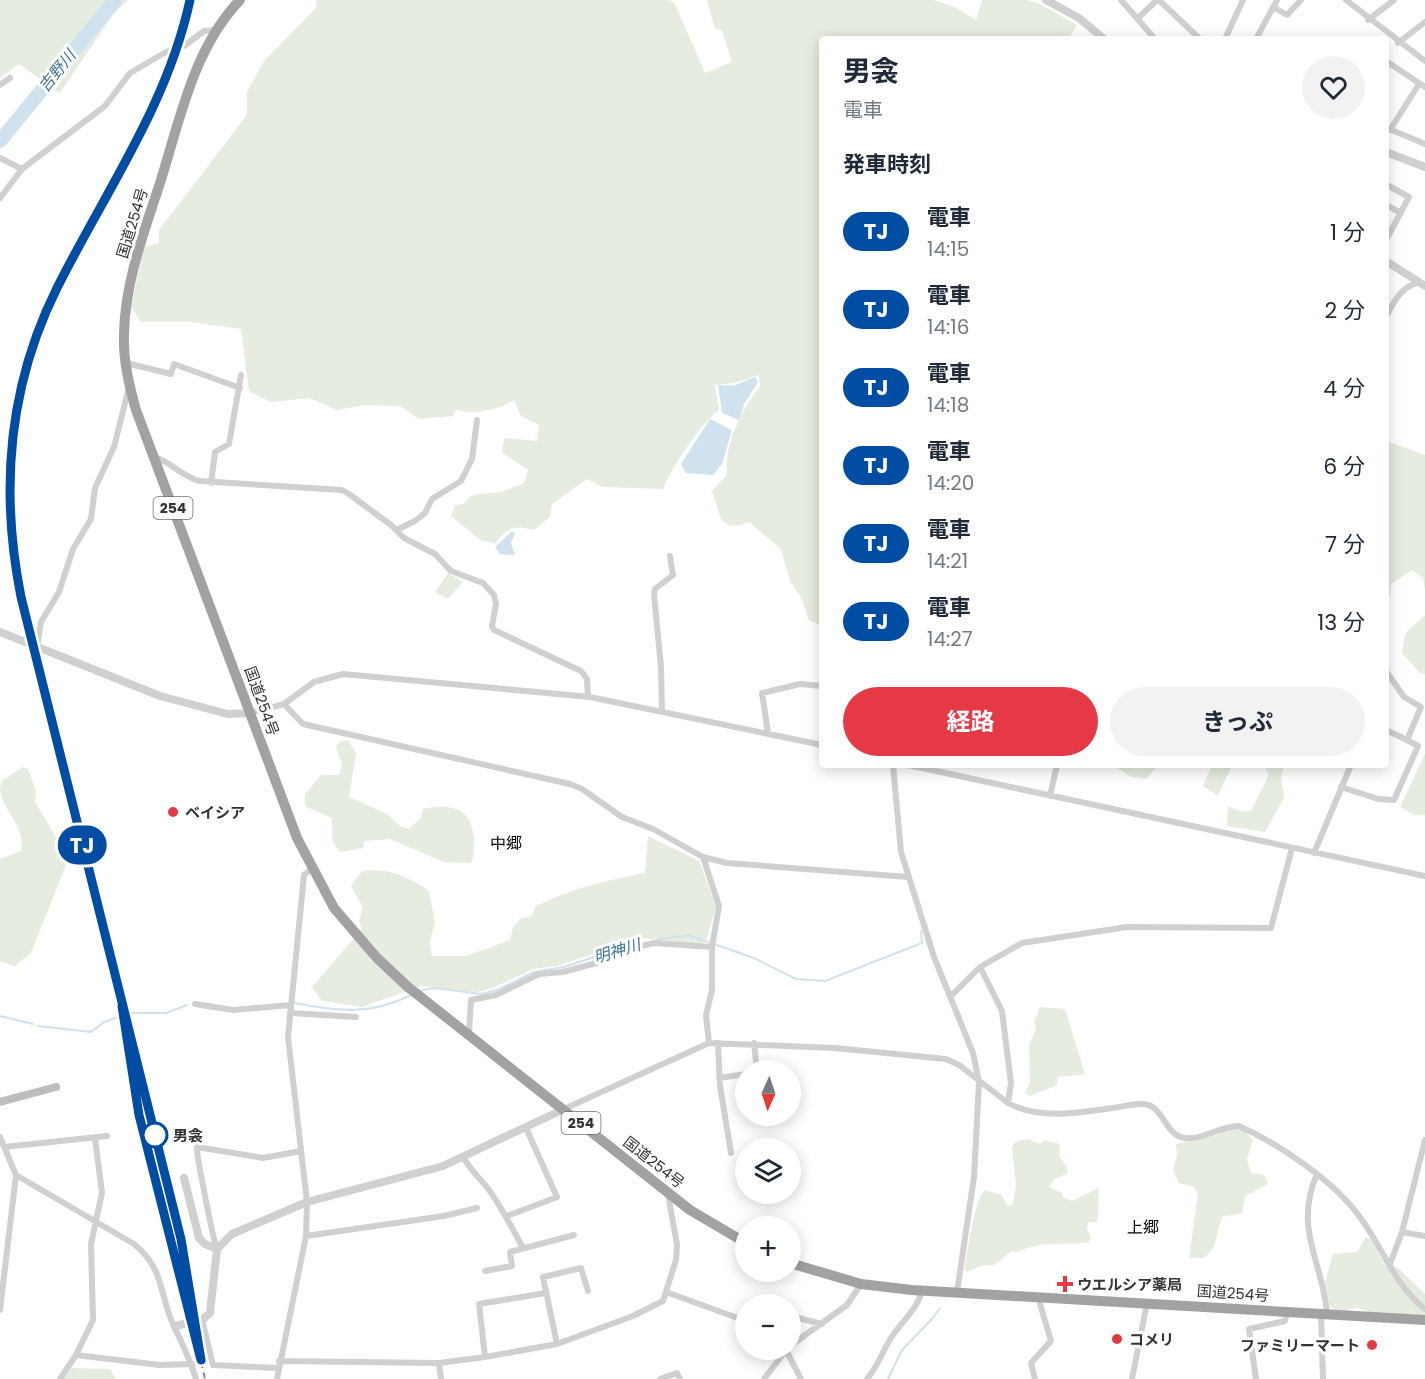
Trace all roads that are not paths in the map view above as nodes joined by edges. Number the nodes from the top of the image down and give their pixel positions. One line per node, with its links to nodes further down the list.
1 (240, 0): 14 (highway, 国道254号 / 254)
2 (1046, 0): 9 (street)
3 (1121, 0): 11 (street)
4 (1158, 0): 11 (street); 17 (street)
5 (1243, 0): 18 (street)
6 (1301, 0): 10 (street)
7 (1346, 0): 12 (street)
8 (1395, 0): 12 (street)
9 (1057, 2): 15 (street)
10 (1275, 3): 19 (street)
11 (1138, 18): 16 (street)
12 (1368, 20): 20 (street)
13 (1425, 22): 22 (street)
14 (216, 30): 34 (street); 43 (highway, 国道254号 / 254)
15 (1100, 36)
16 (1153, 36)
17 (1197, 36)
18 (1226, 36)
19 (1258, 36)
20 (1389, 36)
21 (1389, 36): 22 (street)
22 (1398, 43): 23 (street)
23 (1425, 61)
24 (1389, 63): 27 (street)
25 (10, 78): 26 (street)
26 (0, 85)
27 (1422, 85): 28 (street)
28 (1389, 128)
29 (1389, 129): 30 (street)
30 (1425, 144)
31 (1389, 153): 33 (street)
32 (0, 158): 34 (street)
33 (1425, 167)
34 (22, 169): 36 (street)
35 (1389, 186): 38 (street)
36 (0, 198)
37 (1389, 207): 38 (street)
38 (1401, 213): 39 (street)
39 (1389, 235)
40 (1389, 263): 41 (street)
41 (1422, 284): 42 (street)
42 (1389, 312)
43 (126, 363): 45 (highway, 国道254号 / 254); 46 (street)
44 (241, 375): 46 (street)
45 (129, 386): 48 (highway, 国道254号 / 254); 53 (street)
46 (240, 388): 49 (street)
47 (477, 420): 50 (street)
48 (153, 457): 49 (street); 59 (highway, 国道254号 / 254)
49 (211, 483): 50 (street)
50 (396, 530): 56 (street)
51 (670, 556): 58 (street)
52 (0, 632): 53 (street)
53 (37, 646): 59 (street)
54 (1389, 675): 62 (street)
55 (819, 686): 61 (street)
56 (588, 696): 57 (street); 58 (street)
57 (284, 704): 59 (street); 72 (street)
58 (662, 711): 61 (street)
59 (251, 713): 73 (highway, 国道254号 / 254)
60 (1389, 731): 62 (street)
61 (768, 733): 63 (street)
62 (1407, 740): 68 (street)
63 (819, 744)
64 (893, 768): 75 (street)
65 (922, 768): 69 (street)
66 (1056, 768): 69 (street)
67 (1350, 768): 68 (street)
68 (1341, 787): 71 (street)
69 (1050, 796): 70 (street)
70 (1292, 848): 71 (street); 77 (street)
71 (1314, 853): 74 (street)
72 (703, 857): 75 (street); 76 (street)
73 (311, 869): 80 (street); 83 (highway, 国道254号 / 254)
74 (1425, 876)
75 (908, 877): 78 (street)
76 (713, 943): 83 (street); 84 (street)
77 (980, 967): 78 (street); 93 (street)
78 (950, 997): 90 (street)
79 (195, 1005): 80 (street)
80 (291, 1005): 81 (street)
81 (290, 1013): 82 (street); 101 (street)
82 (356, 1017)
83 (469, 1033): 94 (highway, 国道254号 / 254)
84 (709, 1043): 85 (street); 94 (street)
85 (718, 1043): 86 (street); 89 (street)
86 (754, 1043): 87 (street); 90 (street)
87 (756, 1060)
88 (735, 1076): 89 (street)
89 (719, 1078): 103 (street)
90 (979, 1082): 93 (street); 127 (street)
91 (56, 1087): 92 (main road)
92 (0, 1102)
93 (1008, 1103): 105 (street)
94 (564, 1109): 95 (street); 108 (highway, 国道254号 / 254)
95 (526, 1128): 104 (street); 111 (street)
96 (107, 1136): 98 (street)
97 (0, 1137): 100 (street)
98 (95, 1138): 100 (street); 112 (street)
99 (1425, 1140): 102 (street)
100 (4, 1147): 106 (street)
101 (301, 1151): 109 (street); 119 (street)
102 (1424, 1152): 113 (street)
103 (731, 1153)
104 (463, 1157): 109 (street); 111 (street)
105 (1317, 1174): 120 (street); 134 (street)
106 (16, 1175): 112 (street); 132 (street)
107 (184, 1178): 119 (street)
108 (668, 1193): 116 (highway, 国道254号 / 254); 126 (street)
109 (307, 1202): 115 (street); 119 (street)
110 (477, 1208): 115 (street)
111 (507, 1216): 118 (street)
112 (97, 1223): 140 (street); 143 (street)
113 (1402, 1232): 117 (street); 120 (street)
114 (574, 1234): 118 (street)
115 (306, 1236): 147 (street)
116 (735, 1236)
117 (1425, 1236)
118 (523, 1248): 122 (street)
119 (217, 1249): 137 (street)
120 (1390, 1264): 131 (street)
121 (801, 1266): 123 (highway, 国道254号)
122 (486, 1271)
123 (861, 1284): 124 (highway, 国道254号); 139 (street)
124 (922, 1290): 127 (highway, 国道254号); 157 (street)
125 (588, 1291): 128 (street)
126 (666, 1292): 135 (street); 142 (street)
127 (957, 1292): 129 (highway, 国道254号)
128 (546, 1293): 142 (street); 144 (street)
129 (1038, 1297): 130 (highway, 国道254号); 158 (street)
130 (1147, 1302): 133 (highway, 国道254号); 159 (street)
131 (1425, 1309)
132 (0, 1310)
133 (1288, 1311): 134 (highway, 国道254号); 160 (street)
134 (1324, 1313): 138 (highway, 国道254号); 161 (street)
135 (735, 1318)
136 (801, 1319): 139 (street)
137 (202, 1320): 140 (street); 147 (street)
138 (1425, 1320)
139 (822, 1324): 141 (street)
140 (175, 1326): 146 (street)
141 (801, 1338)
142 (557, 1344): 144 (street)
143 (76, 1355): 146 (street); 149 (street)
144 (485, 1357): 145 (street)
145 (438, 1363): 147 (street); 152 (street)
146 (192, 1364): 150 (street)
147 (278, 1365): 151 (street)
148 (772, 1376): 155 (street); 156 (street)
149 (60, 1379)
150 (196, 1379)
151 (277, 1379)
152 (441, 1379)
153 (660, 1379): 154 (street)
154 (680, 1379)
155 (764, 1379)
156 (801, 1379)
157 (867, 1379)
158 (1035, 1379)
159 (1132, 1379)
160 (1256, 1379)
161 (1323, 1379)

